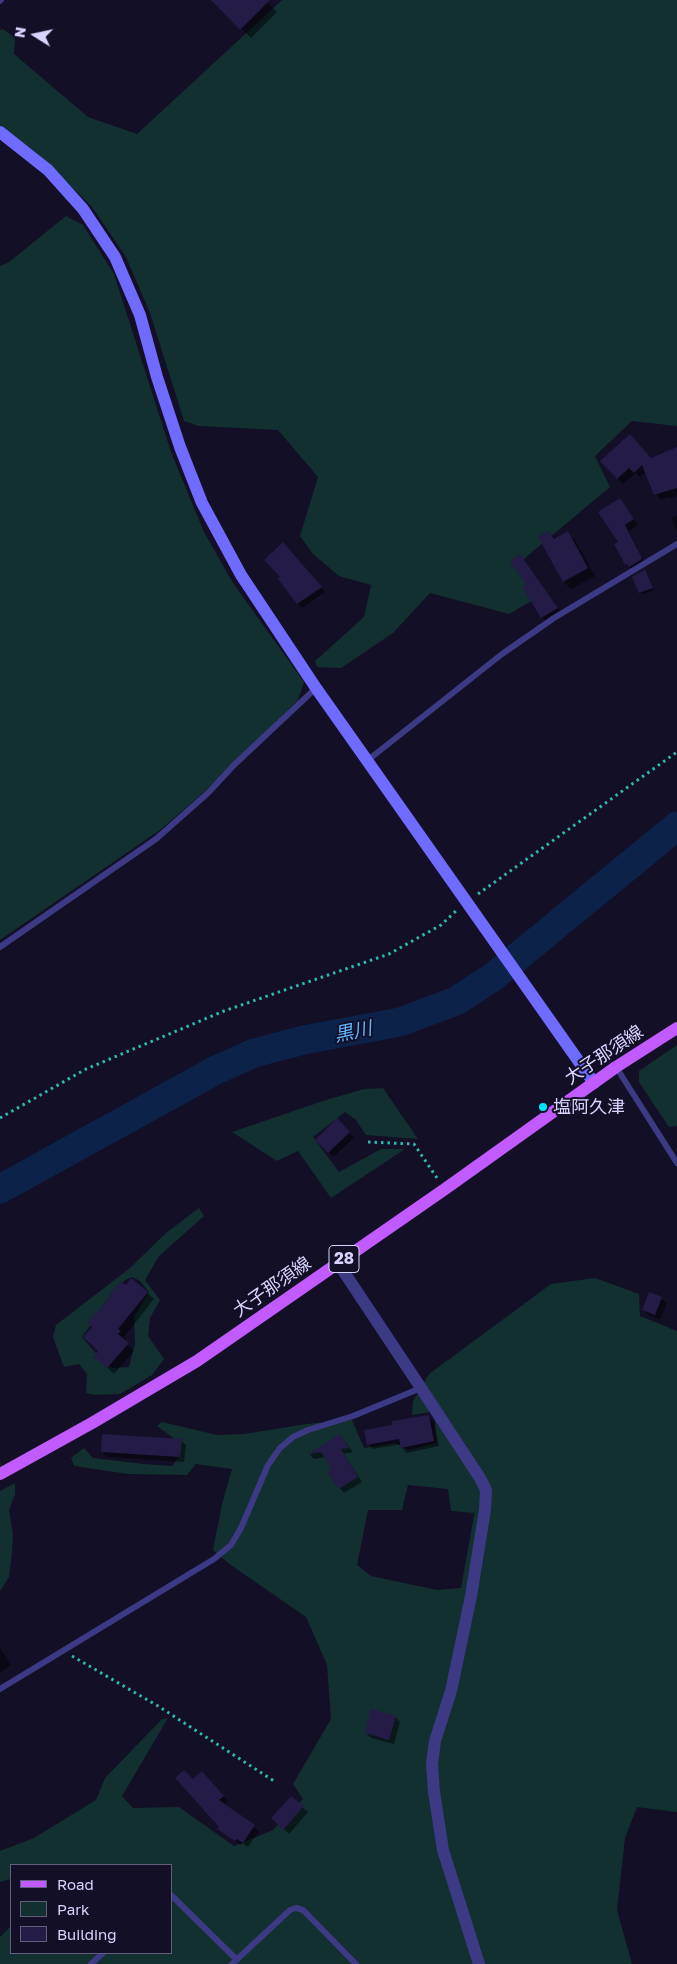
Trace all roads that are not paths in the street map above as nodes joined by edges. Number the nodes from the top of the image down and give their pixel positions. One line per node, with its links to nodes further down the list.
1 (0, 132): 3 (street)
2 (677, 544): 4 (lane)
3 (316, 688): 4 (street); 5 (lane)
4 (368, 760): 8 (street)
5 (0, 947)
6 (677, 1028): 7 (main road, 大子那須線 / 28)
7 (616, 1067): 8 (main road, 大子那須線 / 28); 9 (lane)
8 (594, 1083): 10 (main road, 大子那須線 / 28)
9 (677, 1163)
10 (338, 1263): 11 (street); 12 (main road, 大子那須線 / 28)
11 (421, 1388): 13 (lane); 19 (street)
12 (0, 1474)
13 (0, 1689)
14 (172, 1896): 16 (lane)
15 (102, 1954): 17 (lane)
16 (235, 1962): 18 (lane)
17 (91, 1964)
18 (356, 1964)
19 (479, 1964)

